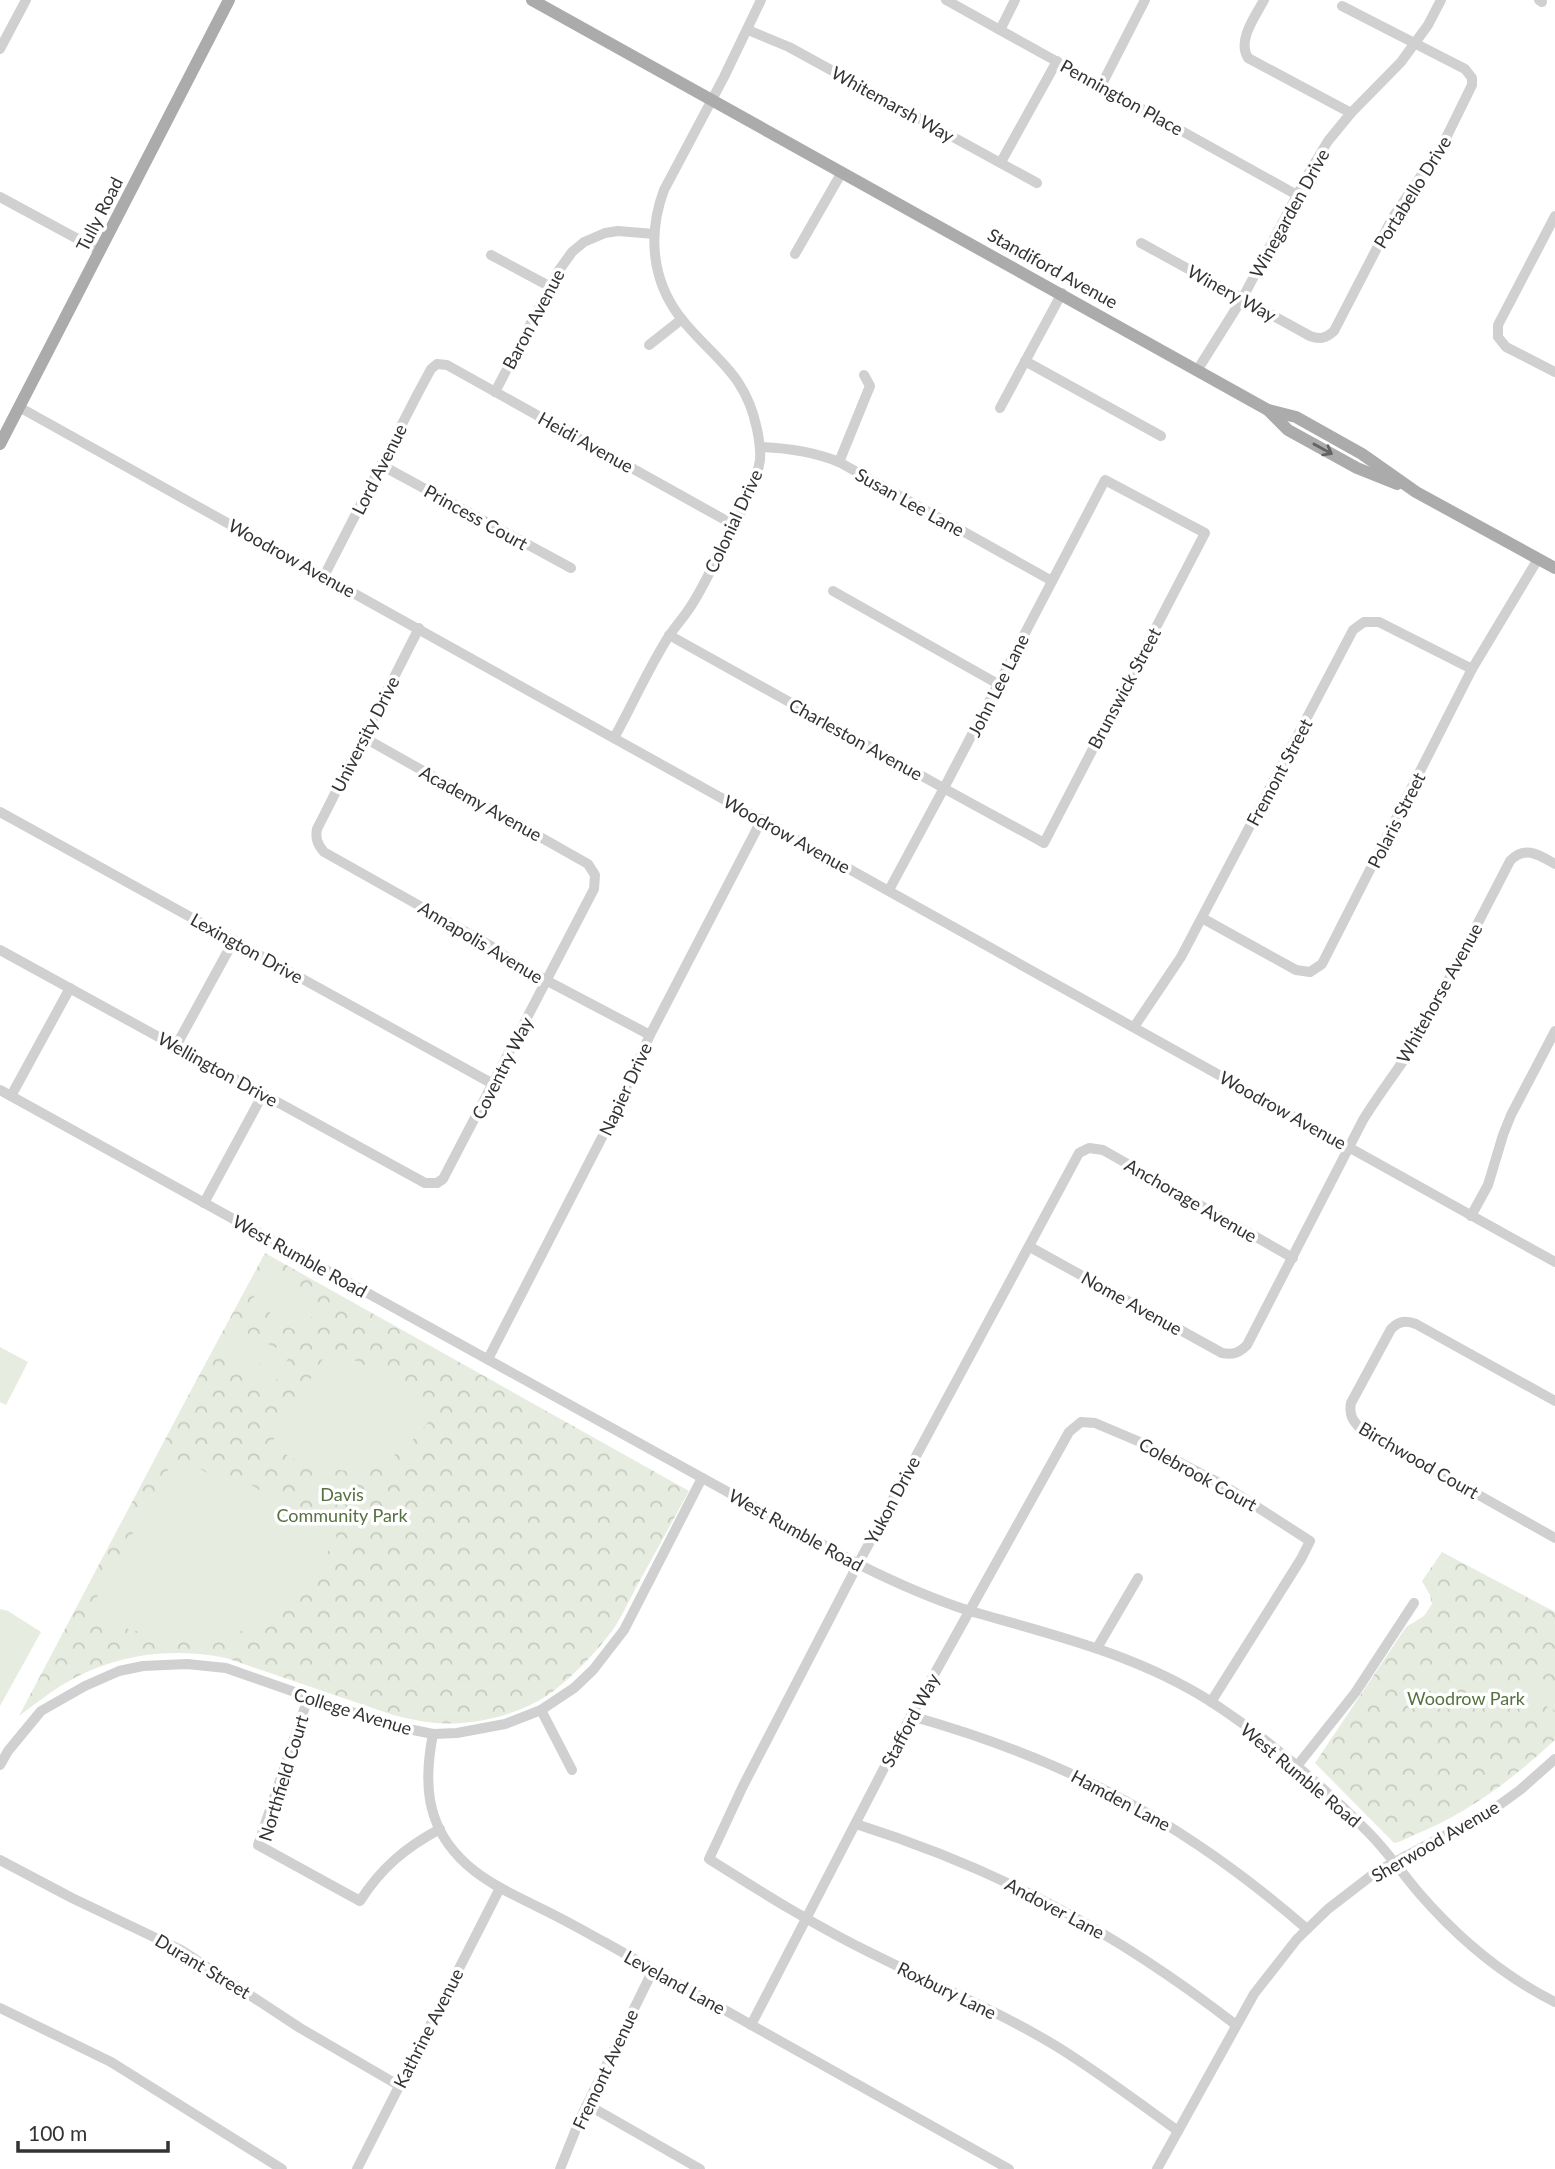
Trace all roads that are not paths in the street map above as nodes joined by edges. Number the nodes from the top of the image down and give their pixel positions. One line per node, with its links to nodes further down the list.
1 (26, 0): 14 (street)
2 (229, 0): 27 (main road, Tully Road)
3 (532, 0): 17 (main road, Standiford Avenue)
4 (761, 0): 11 (street, Colonial Drive)
5 (946, 0): 12 (street, Pennington Place)
6 (1015, 0): 12 (street)
7 (1145, 0): 16 (street)
8 (1264, 0): 18 (street)
9 (1441, 0): 13 (street, Winegarden Drive)
10 (1342, 6): 13 (street)
11 (748, 30): 17 (street, Colonial Drive); 19 (street, Whitemarsh Way)
12 (1000, 30): 15 (street, Pennington Place)
13 (1415, 43): 18 (street, Winegarden Drive); 34 (street, Portabello Drive)
14 (0, 49)
15 (1057, 61): 16 (street, Pennington Place); 19 (street)
16 (1101, 86): 22 (street, Pennington Place)
17 (712, 99): 20 (main road, Standiford Avenue); 25 (street, Colonial Drive)
18 (1351, 113): 22 (street, Winegarden Drive)
19 (1001, 162): 21 (street, Whitemarsh Way)
20 (842, 172): 28 (street); 31 (main road, Standiford Avenue)
21 (1037, 183)
22 (1297, 195): 32 (street, Winegarden Drive)
23 (0, 197): 27 (street)
24 (1555, 216): 39 (street)
25 (654, 234): 30 (street, Baron Avenue); 33 (street, Colonial Drive)
26 (1140, 243): 32 (street, Winery Way)
27 (100, 251): 42 (main road, Tully Road)
28 (795, 254)
29 (491, 255): 30 (street)
30 (549, 286): 41 (street, Baron Avenue)
31 (1062, 293): 36 (street); 38 (main road, Standiford Avenue)
32 (1242, 299): 34 (street, Winery Way); 38 (street, Winegarden Drive)
33 (682, 319): 35 (street); 46 (street, Colonial Drive)
34 (1325, 338)
35 (649, 345)
36 (1025, 361): 43 (street); 44 (street)
37 (437, 364): 41 (street, Heidi Avenue); 48 (street, Lord Avenue)
38 (1198, 369): 51 (main road, Standiford Avenue)
39 (1555, 372)
40 (864, 374): 47 (street)
41 (495, 392): 50 (street, Heidi Avenue)
42 (19, 407): 45 (main road, Tully Road); 54 (street, Woodrow Avenue)
43 (1000, 408)
44 (1161, 436)
45 (0, 443)
46 (761, 447): 47 (street, Susan Lee Lane); 50 (street, Colonial Drive)
47 (839, 462): 55 (street, Susan Lee Lane)
48 (382, 465): 52 (street, Princess Court); 54 (street, Lord Avenue)
49 (1105, 480): 55 (street, John Lee Lane); 67 (street, Brunswick Street)
50 (734, 525): 58 (street, Colonial Drive)
51 (1538, 559): 53 (main road, Standiford Avenue); 59 (street, Polaris Street)
52 (571, 568)
53 (1555, 568)
54 (324, 576): 57 (street, Woodrow Avenue)
55 (1052, 580): 60 (street, John Lee Lane)
56 (833, 591): 60 (street)
57 (419, 628): 61 (street, University Drive); 62 (street, Woodrow Avenue)
58 (669, 635): 62 (street, Colonial Drive); 63 (street, Charleston Avenue)
59 (1472, 669): 71 (street, Fremont Street); 71 (street, Polaris Street)
60 (998, 684): 63 (street, John Lee Lane)
61 (363, 737): 66 (street, University Drive); 69 (street, Academy Avenue)
62 (614, 738): 65 (street, Woodrow Avenue)
63 (944, 788): 67 (street, Charleston Avenue); 70 (street, John Lee Lane)
64 (0, 812): 72 (street, Lexington Drive)
65 (762, 819): 70 (street, Woodrow Avenue); 78 (street, Napier Drive)
66 (317, 841): 74 (street, Annapolis Avenue)
67 (1044, 843)
68 (1555, 864): 84 (street, Whitehorse Avenue)
69 (594, 873): 74 (street, Coventry Way)
70 (889, 890): 76 (street, Woodrow Avenue)
71 (1202, 918): 76 (street, Fremont Street)
72 (234, 940): 79 (street); 80 (street, Lexington Drive)
73 (0, 950): 75 (street, Wellington Drive)
74 (547, 982): 78 (street, Annapolis Avenue); 80 (street, Coventry Way)
75 (70, 988): 79 (street, Wellington Drive); 83 (street)
76 (1134, 1027): 84 (street, Woodrow Avenue)
77 (1555, 1031): 88 (street)
78 (650, 1035): 93 (street, Napier Drive)
79 (176, 1046): 82 (street, Wellington Drive)
80 (494, 1084): 86 (street, Coventry Way)
81 (0, 1090): 83 (street, West Rumble Road)
82 (263, 1094): 86 (street, Wellington Drive); 87 (street)
83 (11, 1096): 87 (street, West Rumble Road)
84 (1350, 1147): 88 (street, Woodrow Avenue); 90 (street, Whitehorse Avenue)
85 (1087, 1149): 89 (street, Yukon Drive); 90 (street, Anchorage Avenue)
86 (437, 1182)
87 (204, 1203): 93 (street, West Rumble Road)
88 (1471, 1216): 91 (street, Woodrow Avenue)
89 (1030, 1247): 92 (street, Nome Avenue); 98 (street, Yukon Drive)
90 (1293, 1258): 92 (street, Whitehorse Avenue)
91 (1555, 1262)
92 (1236, 1354)
93 (488, 1359): 96 (street, West Rumble Road)
94 (1555, 1401): 97 (street, Birchwood Court)
95 (1081, 1422): 101 (street, Stafford Way); 104 (street, Colebrook Court)
96 (702, 1478): 98 (street, West Rumble Road); 105 (street, College Avenue)
97 (1555, 1538)
98 (858, 1564): 101 (street, West Rumble Road); 114 (street, Yukon Drive)
99 (1138, 1578): 102 (street)
100 (1413, 1603): 110 (street)
101 (969, 1610): 102 (street, West Rumble Road); 106 (street, Stafford Way)
102 (1097, 1647): 104 (street, West Rumble Road)
103 (308, 1698): 107 (street, College Avenue); 109 (street, College Avenue); 113 (street, Northfield Court)
104 (1211, 1702): 110 (street, West Rumble Road)
105 (541, 1710): 107 (street, College Avenue); 111 (street)
106 (911, 1716): 112 (street, Stafford Way); 119 (street, Hamden Lane)
107 (433, 1734): 113 (street, Leveland Lane)
108 (1555, 1759): 116 (street, Sherwood Avenue)
109 (0, 1765)
110 (1297, 1766): 116 (street, West Rumble Road)
111 (572, 1770)
112 (856, 1824): 118 (street, Stafford Way); 124 (street, Andover Lane)
113 (440, 1829): 117 (street, Leveland Lane)
114 (709, 1859): 118 (street, Roxbury Lane)
115 (0, 1860): 125 (street, Durant Street)
116 (1395, 1861): 119 (street, Sherwood Avenue); 121 (street, West Rumble Road)
117 (500, 1888): 120 (street, Leveland Lane); 125 (street, Kathrine Avenue)
118 (805, 1919): 123 (street, Stafford Way); 127 (street, Roxbury Lane)
119 (1307, 1929): 124 (street, Sherwood Avenue)
120 (653, 1970): 123 (street, Leveland Lane); 126 (street, Fremont Avenue)
121 (1555, 2002)
122 (0, 2008): 128 (street)
123 (751, 2025): 132 (street, Leveland Lane)
124 (1236, 2025): 127 (street, Sherwood Avenue)
125 (398, 2085): 129 (street, Kathrine Avenue)
126 (587, 2105): 130 (street, Fremont Avenue); 131 (street)
127 (1178, 2132): 133 (street, Sherwood Avenue)
128 (282, 2169)
129 (357, 2169)
130 (560, 2169)
131 (701, 2169)
132 (1009, 2169)
133 (1157, 2169)

